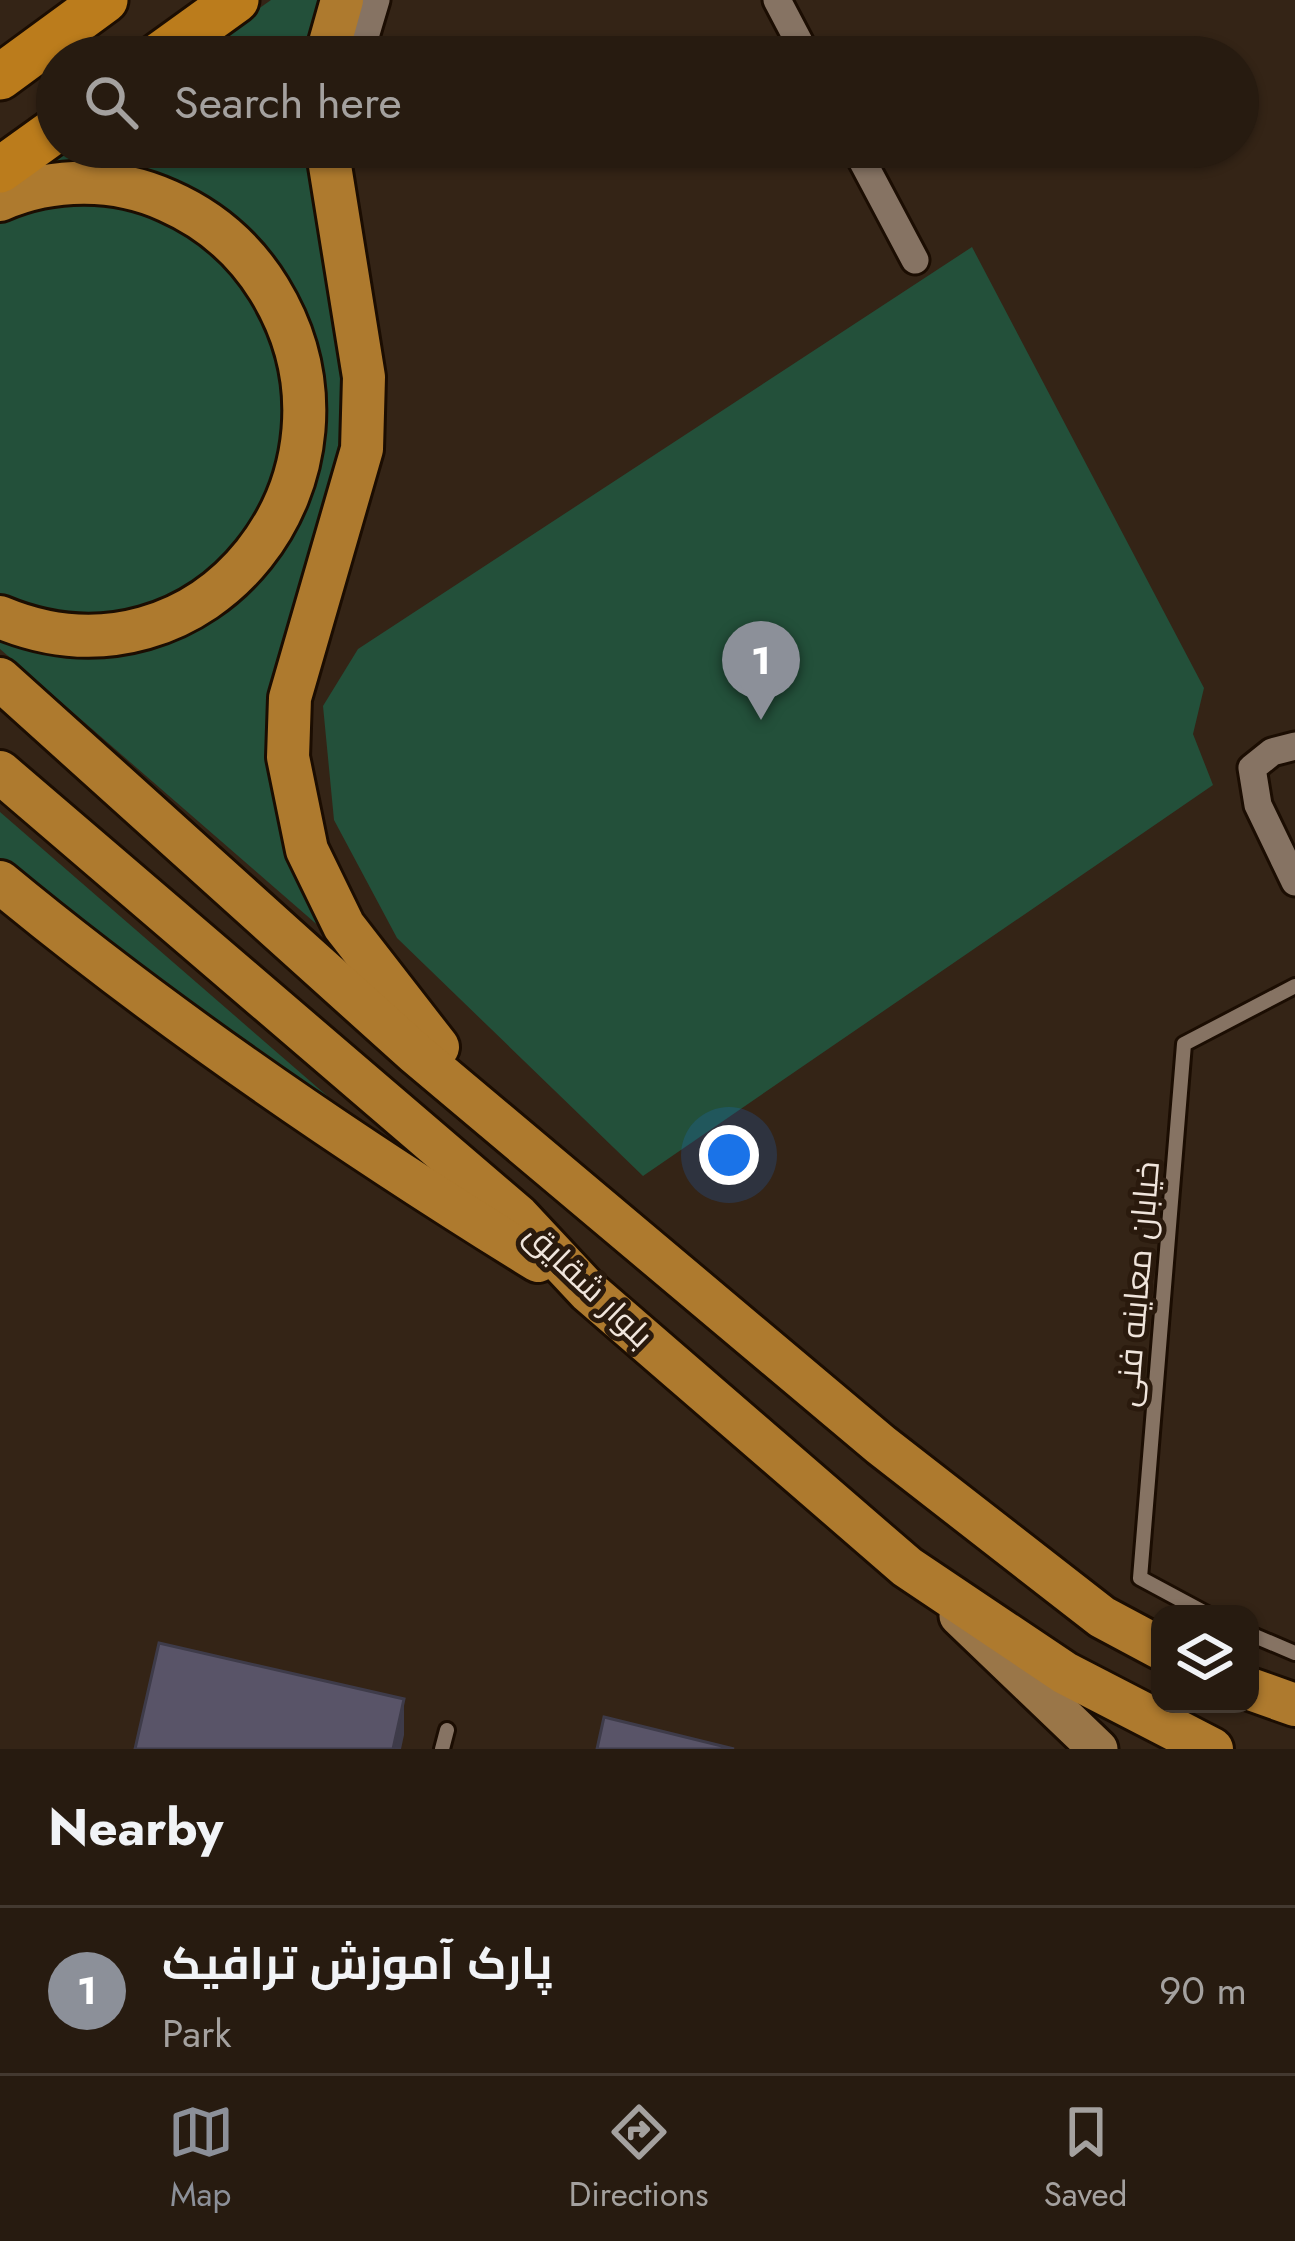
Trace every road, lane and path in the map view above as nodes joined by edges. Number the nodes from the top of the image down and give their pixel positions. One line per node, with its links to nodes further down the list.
1 (105, 0): 6 (highway)
2 (236, 0): 7 (highway)
3 (343, 0): 8 (main road)
4 (376, 0): 9 (street)
5 (777, 0): 10 (street)
6 (56, 36)
7 (186, 36)
8 (332, 36)
9 (365, 36)
10 (796, 36)
11 (36, 51): 12 (highway)
12 (0, 77)
13 (36, 144): 16 (highway)
14 (333, 168): 28 (main road)
15 (866, 168): 18 (street)
16 (0, 170)
17 (0, 200): 19 (main road)
18 (915, 260)
19 (0, 617)
20 (0, 679): 28 (main road, بلوار شقایق)
21 (1295, 746): 24 (street)
22 (0, 772): 29 (main road, بلوار شقایق)
23 (0, 882): 26 (main road)
24 (1295, 882)
25 (0, 893): 26 (main road)
26 (71, 941): 29 (main road)
27 (1295, 986): 31 (lane, خیابان معاینه فنی)
28 (503, 1127): 33 (main road, بلوار شقایق)
29 (588, 1292): 30 (main road, بلوار شقایق)
30 (907, 1567): 39 (main road); 40 (main road, بلوار شقایق)
31 (1190, 1605)
32 (1259, 1638): 34 (lane)
33 (1151, 1643)
34 (1295, 1653)
35 (1259, 1692): 36 (main road)
36 (1295, 1705)
37 (447, 1730): 38 (lane)
38 (442, 1749)
39 (1098, 1749)
40 (1212, 1749)

